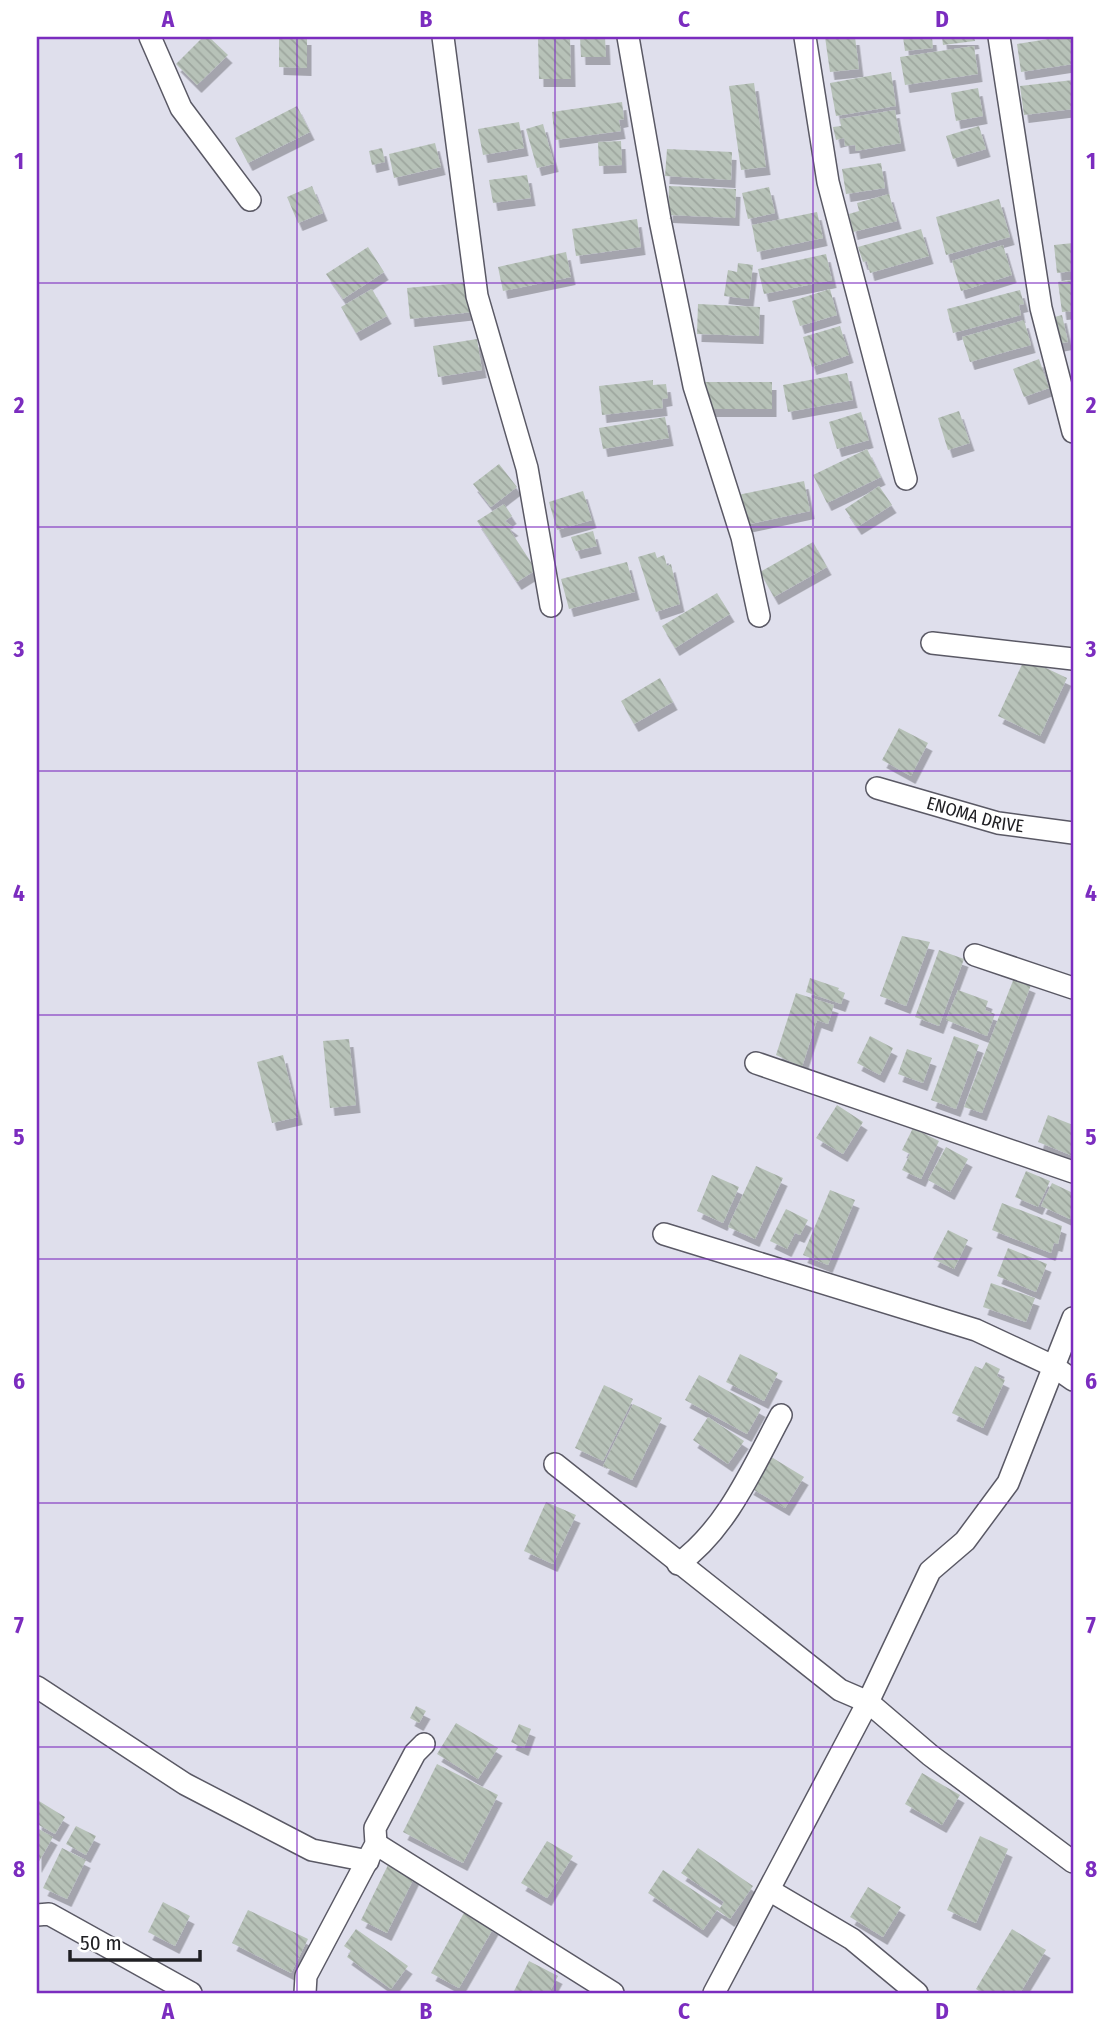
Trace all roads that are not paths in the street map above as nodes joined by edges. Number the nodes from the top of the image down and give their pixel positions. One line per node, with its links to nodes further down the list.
1 (150, 37): 6 (street)
2 (443, 37): 9 (street)
3 (628, 37): 10 (street)
4 (805, 37): 8 (street)
5 (999, 37): 7 (street)
6 (250, 200)
7 (1073, 432)
8 (906, 479)
9 (551, 606)
10 (759, 616)
11 (932, 643): 12 (street)
12 (1073, 659)
13 (877, 788): 14 (street, ENOMA DRIVE)
14 (1073, 833)
15 (975, 955): 16 (street)
16 (1073, 988)
17 (756, 1063): 18 (street)
18 (1073, 1172)
19 (664, 1234): 21 (street)
20 (1073, 1318): 21 (street)
21 (1054, 1366): 22 (street); 27 (street)
22 (1073, 1380)
23 (781, 1415): 25 (street)
24 (555, 1464): 25 (street)
25 (678, 1564): 27 (street)
26 (37, 1687): 29 (street)
27 (868, 1702): 30 (street); 31 (street)
28 (424, 1744): 29 (street)
29 (372, 1852): 34 (street); 35 (street)
30 (1073, 1862)
31 (769, 1889): 36 (street); 37 (street)
32 (37, 1915): 33 (street)
33 (191, 1993)
34 (305, 1993)
35 (613, 1993)
36 (714, 1993)
37 (917, 1993)

